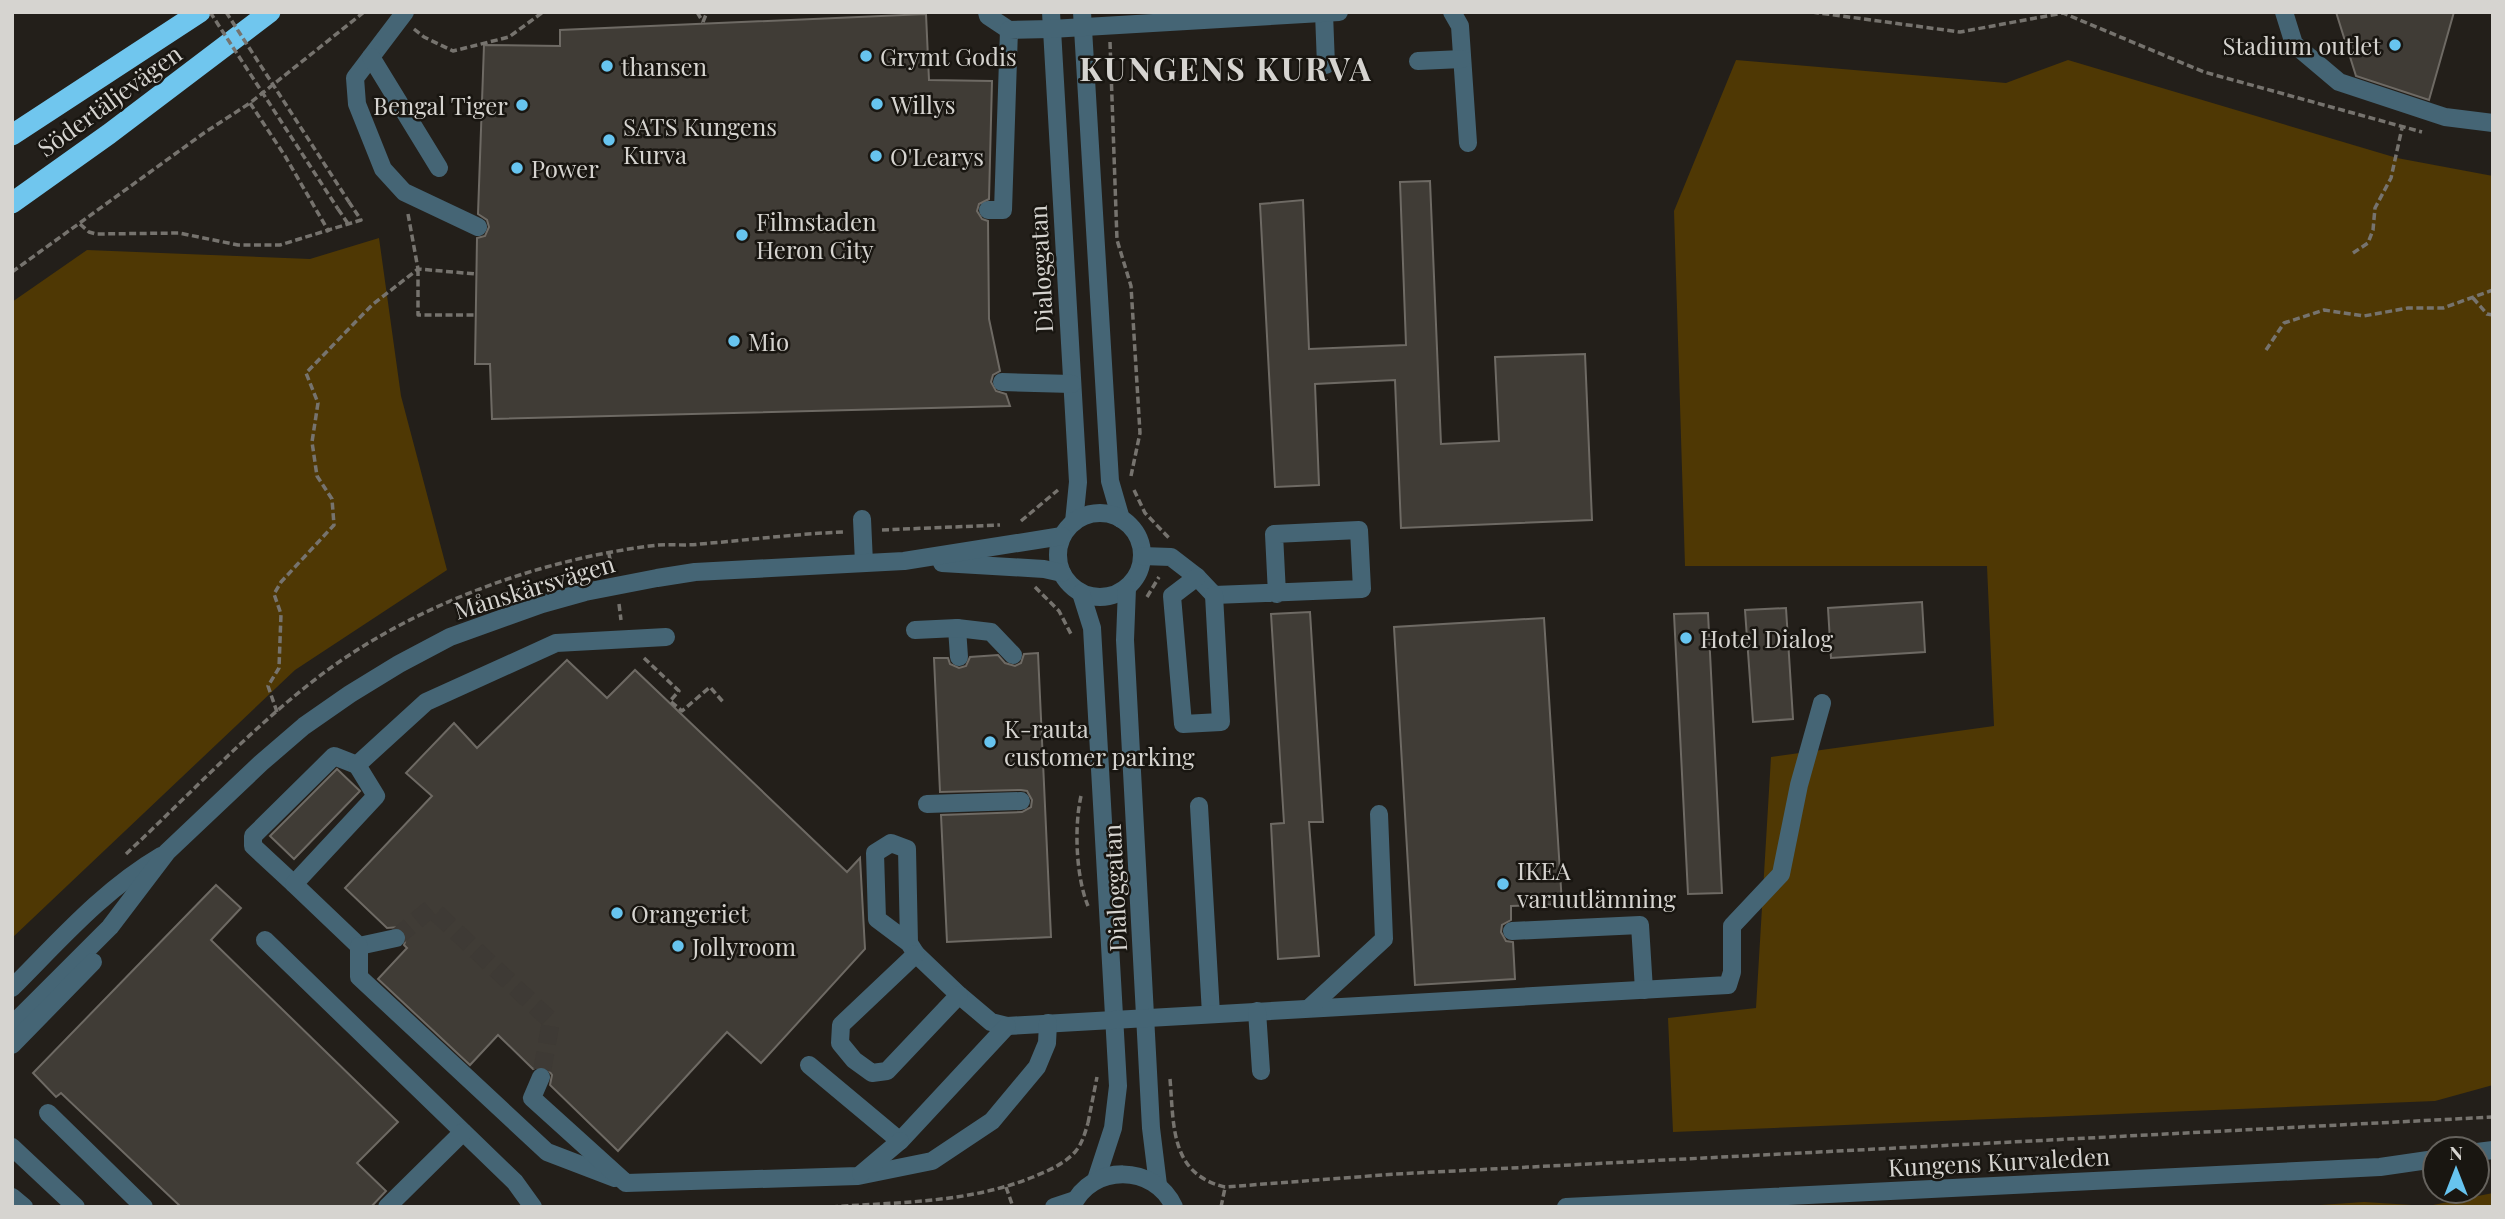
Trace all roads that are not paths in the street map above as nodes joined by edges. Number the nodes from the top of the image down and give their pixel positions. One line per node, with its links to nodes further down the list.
1 (200, 12): 17 (highway)
2 (270, 12): 20 (highway, Södertäljevägen)
3 (405, 12): 12 (street)
4 (987, 12): 11 (street)
5 (1339, 12): 8 (street)
6 (1452, 12): 13 (street)
7 (2284, 12): 16 (street)
8 (1324, 13): 9 (street); 15 (street)
9 (1082, 20): 10 (street); 26 (street)
10 (1051, 21): 11 (street); 24 (street, Dialoggatan)
11 (1009, 30): 21 (street)
12 (371, 57): 19 (street); 22 (street)
13 (1462, 59): 14 (street); 18 (street)
14 (1418, 61)
15 (1326, 65)
16 (2493, 123)
17 (12, 135)
18 (1468, 143)
19 (439, 168)
20 (12, 203)
21 (988, 209)
22 (478, 227)
23 (1002, 382): 24 (street)
24 (1072, 384): 27 (street, Dialoggatan)
25 (862, 519): 31 (street)
26 (1121, 519): 27 (street); 29 (street)
27 (1074, 522): 28 (street)
28 (1062, 536): 30 (street, Månskärsvägen); 32 (street)
29 (1142, 556): 33 (street); 34 (street)
30 (904, 561): 31 (street, Månskärsvägen); 32 (street, Månskärsvägen)
31 (864, 563): 49 (street, Månskärsvägen)
32 (1062, 573): 35 (street)
33 (1197, 577): 37 (street); 37 (street)
34 (1127, 588): 35 (street); 62 (street, Dialoggatan)
35 (1081, 593): 63 (street, Dialoggatan)
36 (1277, 594): 36 (street); 37 (street)
37 (1214, 595)
38 (957, 628): 39 (street); 41 (street); 42 (street)
39 (915, 630)
40 (666, 637): 44 (street)
41 (1013, 655)
42 (960, 657)
43 (1822, 703): 57 (street)
44 (357, 765): 50 (street); 50 (street)
45 (1021, 801): 46 (street)
46 (927, 804)
47 (1199, 806): 61 (street)
48 (1379, 814): 59 (street)
49 (167, 852): 56 (street, Månskärsvägen); 65 (street, Månskärsvägen); 67 (street, Månskärsvägen)
50 (294, 884): 54 (street)
51 (1512, 931): 57 (street)
52 (396, 938): 54 (street)
53 (265, 940): 72 (street)
54 (359, 946): 78 (street)
55 (912, 948): 55 (street); 58 (street); 58 (street)
56 (12, 988)
57 (1644, 990): 59 (street)
58 (959, 995): 66 (street)
59 (1309, 1008): 60 (street)
60 (1257, 1011): 61 (street); 69 (street)
61 (1211, 1014): 62 (street)
62 (1146, 1017): 63 (street); 79 (street, Dialoggatan)
63 (1115, 1019): 64 (street); 77 (street, Dialoggatan)
64 (1048, 1023): 66 (street); 76 (street)
65 (12, 1026)
66 (1007, 1026): 73 (street)
67 (12, 1045)
68 (809, 1065): 73 (street)
69 (1261, 1071)
70 (541, 1077): 78 (street)
71 (48, 1113): 85 (street)
72 (463, 1132): 86 (street); 87 (street)
73 (900, 1141): 76 (street)
74 (12, 1147): 84 (street)
75 (2421, 1161): 89 (street, Kungens Kurvaleden)
76 (858, 1176): 78 (street)
77 (1096, 1180): 79 (street); 81 (street)
78 (626, 1182)
79 (1158, 1185): 82 (street)
80 (12, 1197): 83 (street)
81 (1073, 1203): 88 (street)
82 (1180, 1206)
83 (24, 1207)
84 (76, 1207)
85 (144, 1207)
86 (387, 1207)
87 (533, 1207)
88 (1054, 1207)
89 (1566, 1207)

